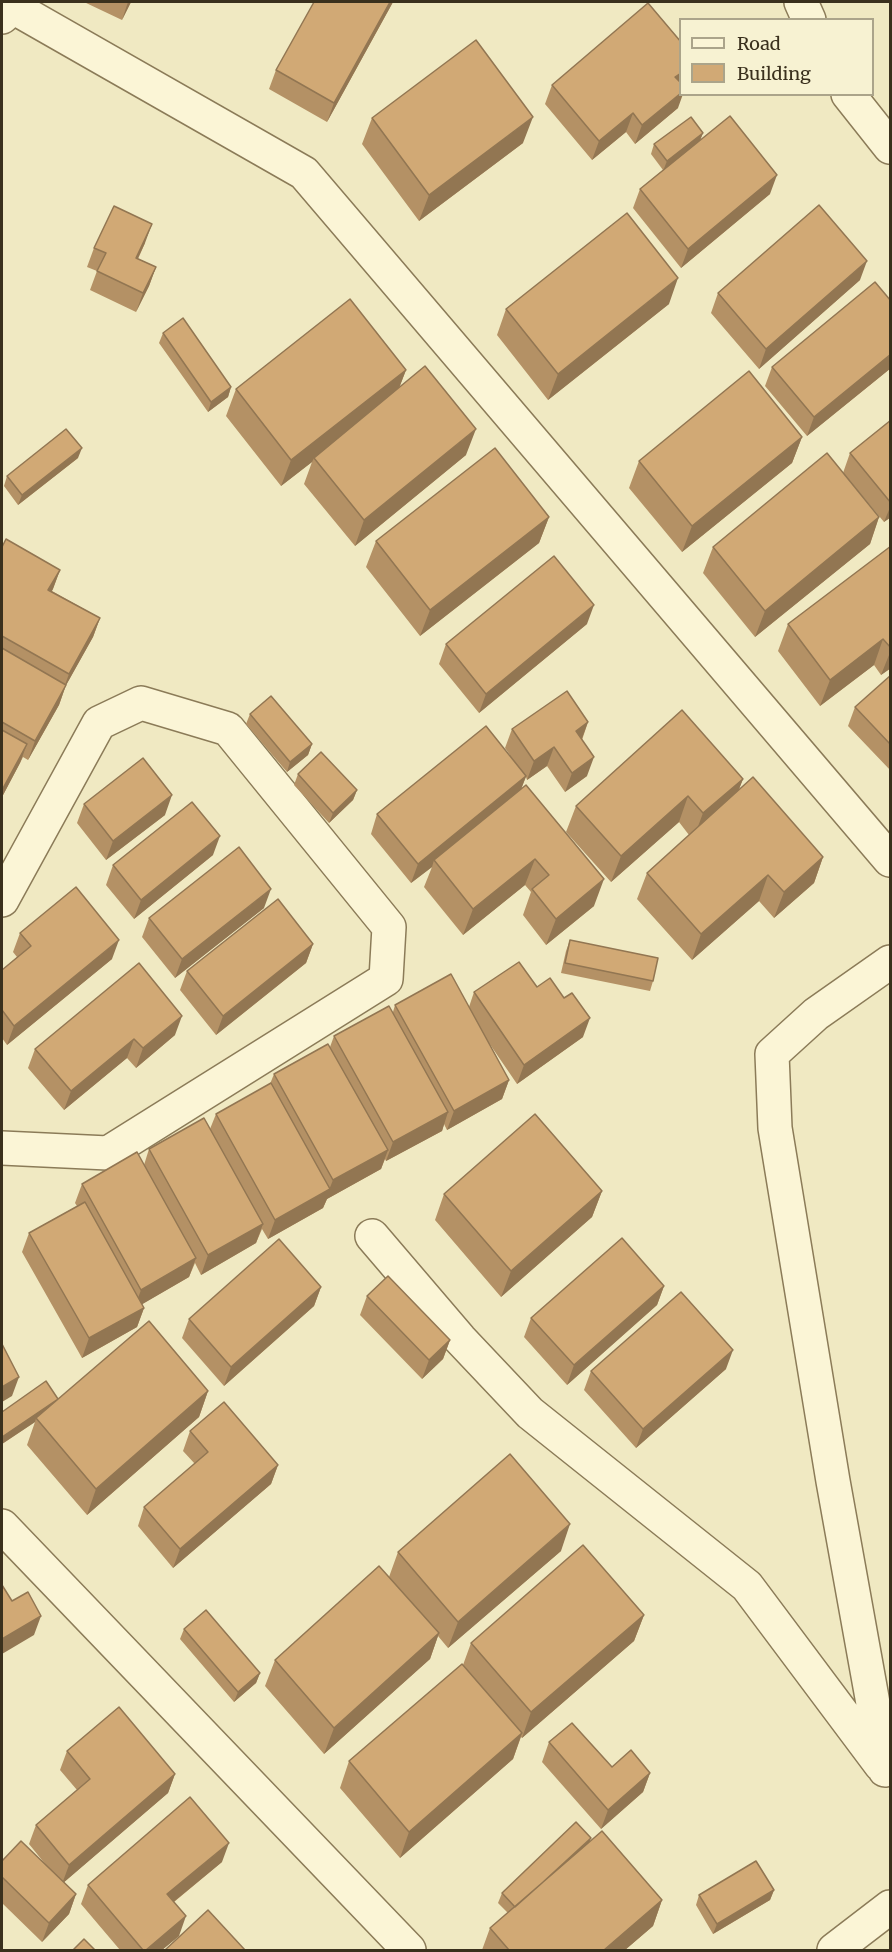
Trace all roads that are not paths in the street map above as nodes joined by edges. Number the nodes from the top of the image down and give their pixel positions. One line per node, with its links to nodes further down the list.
1 (801, 2): 3 (street)
2 (2, 17): 6 (street)
3 (808, 18)
4 (851, 96): 5 (street)
5 (891, 147)
6 (891, 860)
7 (2, 900): 9 (street)
8 (891, 962): 12 (street)
9 (2, 1148)
10 (372, 1236): 12 (street)
11 (2, 1526): 14 (street)
12 (888, 1781)
13 (891, 1907): 15 (street)
14 (409, 1950)
15 (834, 1950)

